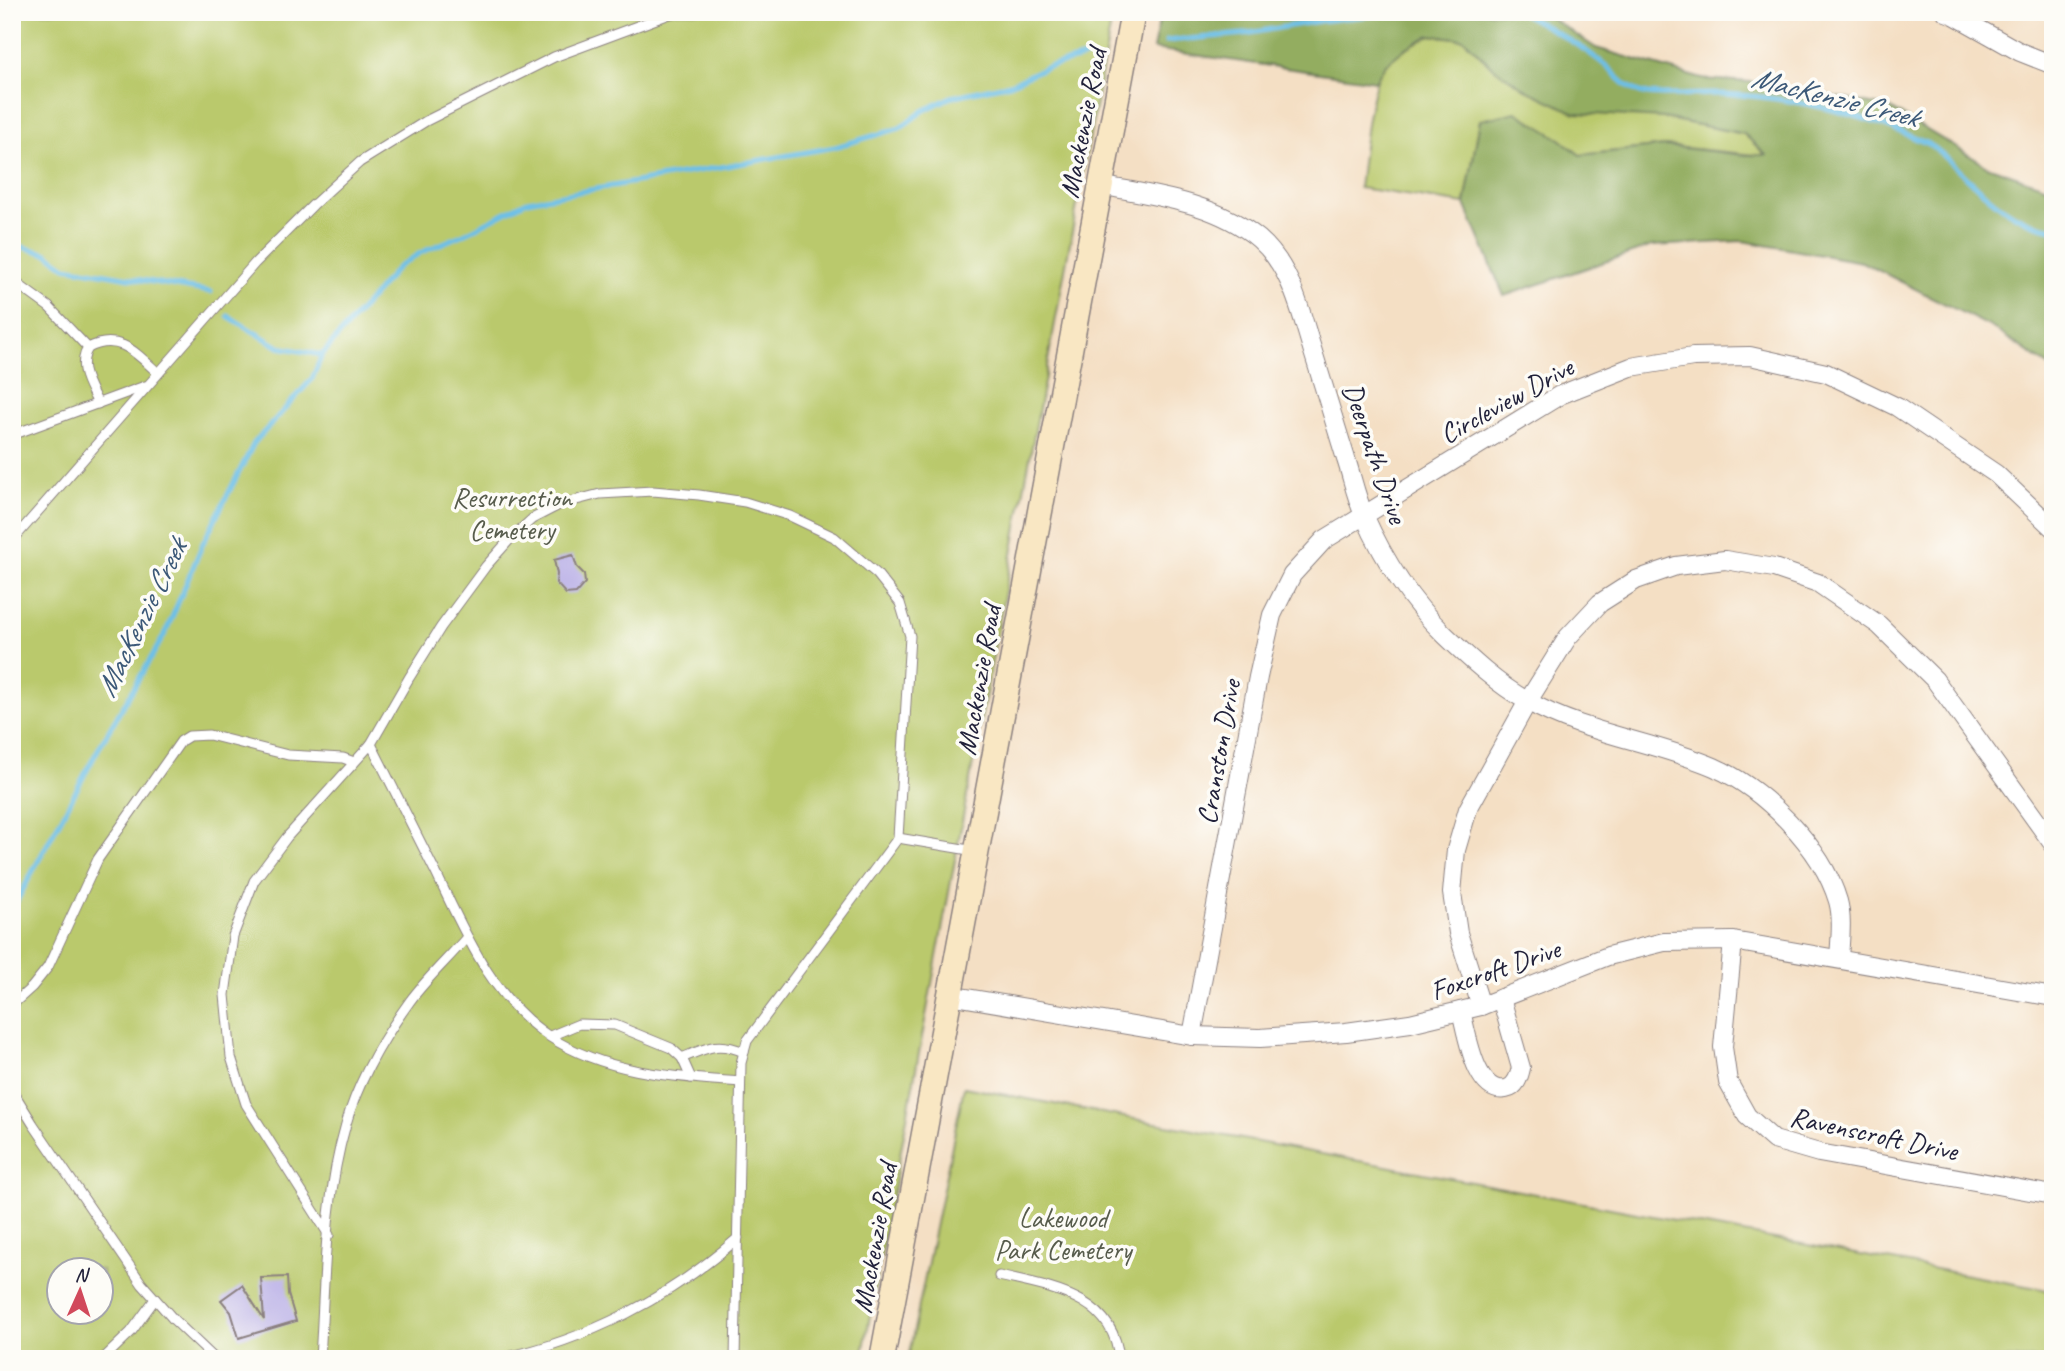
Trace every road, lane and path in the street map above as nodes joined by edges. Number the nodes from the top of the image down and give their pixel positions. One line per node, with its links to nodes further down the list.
1 (675, 12): 8 (lane)
2 (1133, 12): 5 (main road, Mackenzie Road)
3 (1945, 12): 4 (street)
4 (2053, 65)
5 (1100, 185): 12 (street, Deerpath Drive); 20 (main road, Mackenzie Road)
6 (12, 280): 7 (lane)
7 (88, 348): 8 (lane); 10 (lane)
8 (158, 373): 9 (lane)
9 (147, 385): 10 (lane); 14 (lane)
10 (99, 404): 11 (lane)
11 (12, 435)
12 (1363, 514): 13 (street, Circleview Drive); 15 (street, Deerpath Drive); 30 (street, Cranston Drive)
13 (2053, 528)
14 (12, 541)
15 (1528, 701): 19 (street); 23 (street, Deerpath Drive); 28 (street)
16 (371, 744): 17 (lane); 18 (lane); 21 (lane)
17 (354, 762): 27 (lane); 38 (lane)
18 (898, 838): 20 (lane); 32 (lane)
19 (2053, 844)
20 (976, 852): 24 (main road, Mackenzie Road)
21 (467, 937): 31 (lane); 38 (lane)
22 (1734, 941): 23 (street, Foxcroft Drive); 26 (street, Foxcroft Drive); 37 (street, Ravenscroft Drive)
23 (1839, 959): 25 (street, Foxcroft Drive)
24 (949, 995): 30 (street, Foxcroft Drive); 47 (main road, Mackenzie Road)
25 (2053, 997)
26 (1502, 998): 28 (street, Foxcroft Drive); 29 (street)
27 (12, 1005)
28 (1481, 1006): 29 (street, Foxcroft Drive)
29 (1461, 1011): 30 (street, Foxcroft Drive)
30 (1192, 1036)
31 (550, 1037): 33 (lane); 34 (lane)
32 (744, 1052): 33 (lane); 35 (lane)
33 (682, 1058): 34 (lane)
34 (691, 1078): 35 (lane)
35 (740, 1082): 39 (lane)
36 (12, 1090): 41 (lane)
37 (2053, 1195)
38 (329, 1235): 44 (lane)
39 (738, 1238): 45 (lane); 46 (lane)
40 (999, 1276): 48 (lane)
41 (155, 1299): 42 (lane); 43 (lane)
42 (103, 1359)
43 (215, 1359)
44 (320, 1359)
45 (498, 1359)
46 (735, 1359)
47 (882, 1359)
48 (1119, 1359)

